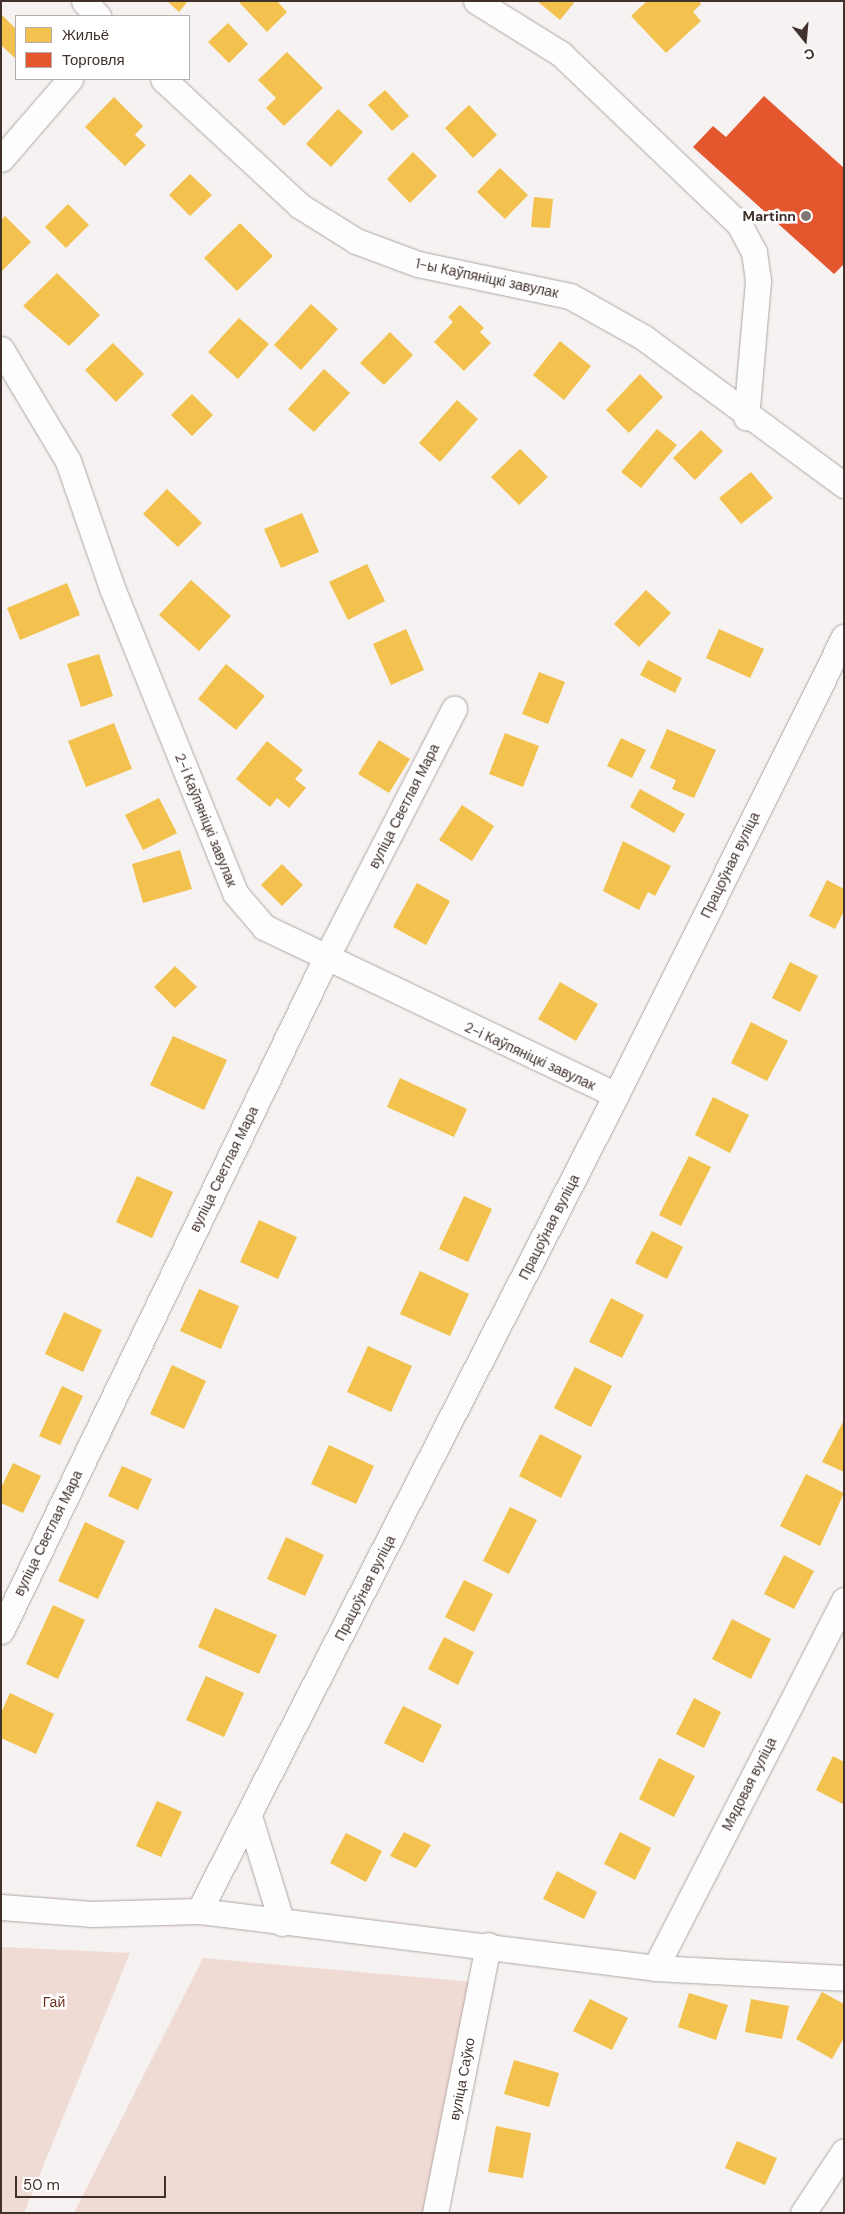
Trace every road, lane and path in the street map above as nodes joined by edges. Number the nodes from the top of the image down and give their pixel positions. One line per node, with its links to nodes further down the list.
1 (84, 1): 3 (street)
2 (476, 1): 8 (street)
3 (97, 15)
4 (69, 80): 6 (street)
5 (164, 80): 8 (street, 1-ы Каўпяніцкі завулак)
6 (1, 158)
7 (1, 350): 12 (street, 2-і Каўпяніцкі завулак)
8 (746, 417): 9 (street, 1-ы Каўпяніцкі завулак)
9 (844, 485)
10 (842, 648): 13 (street, Працоўная вуліца)
11 (454, 709): 12 (street, вуліца Светлая Мара)
12 (328, 954): 13 (street, 2-і Каўпяніцкі завулак); 15 (street, вуліца Светлая Мара)
13 (616, 1095): 16 (street, Працоўная вуліца)
14 (844, 1600): 21 (street, Мядовая вуліца)
15 (1, 1631)
16 (249, 1816): 18 (street, Працоўная вуліца); 19 (street)
17 (1, 1907): 18 (street)
18 (199, 1911): 19 (street)
19 (282, 1923): 20 (street)
20 (488, 1945): 21 (street); 24 (street, вуліца Саўко)
21 (655, 1968): 22 (street)
22 (844, 1978)
23 (844, 2151): 25 (street)
24 (435, 2213)
25 (803, 2213)

